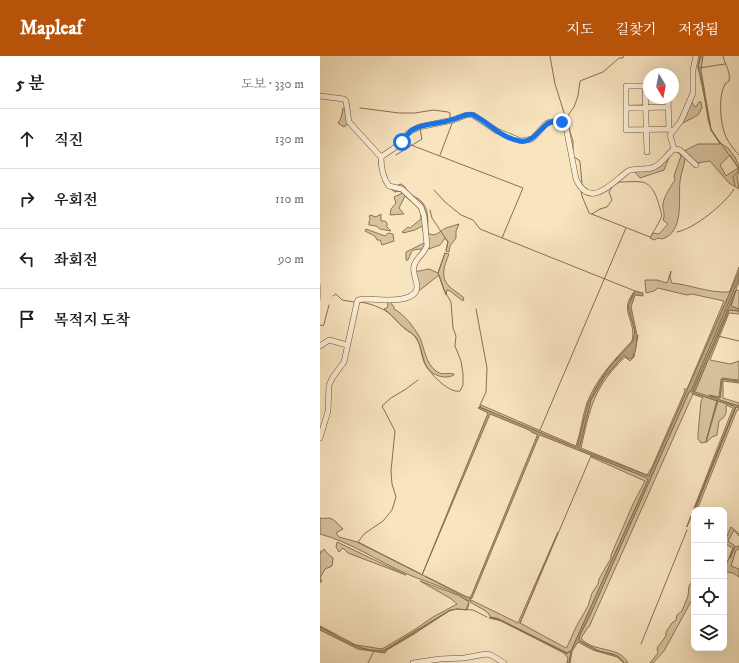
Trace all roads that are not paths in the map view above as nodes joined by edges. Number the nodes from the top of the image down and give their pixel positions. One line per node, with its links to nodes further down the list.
1 (696, 56): 9 (street)
2 (643, 86): 7 (street)
3 (320, 96): 12 (street)
4 (646, 104): 5 (street)
5 (646, 107): 6 (street); 7 (street); 8 (street)
6 (668, 107): 9 (street)
7 (626, 108): 8 (street)
8 (646, 130): 9 (street); 11 (street)
9 (671, 130): 10 (street)
10 (674, 149): 12 (street); 13 (street)
11 (647, 152)
12 (381, 157): 14 (street)
13 (696, 165)
14 (347, 345): 15 (street); 16 (street)
15 (320, 346)
16 (320, 438)
17 (413, 663): 18 (street)
18 (504, 663)

